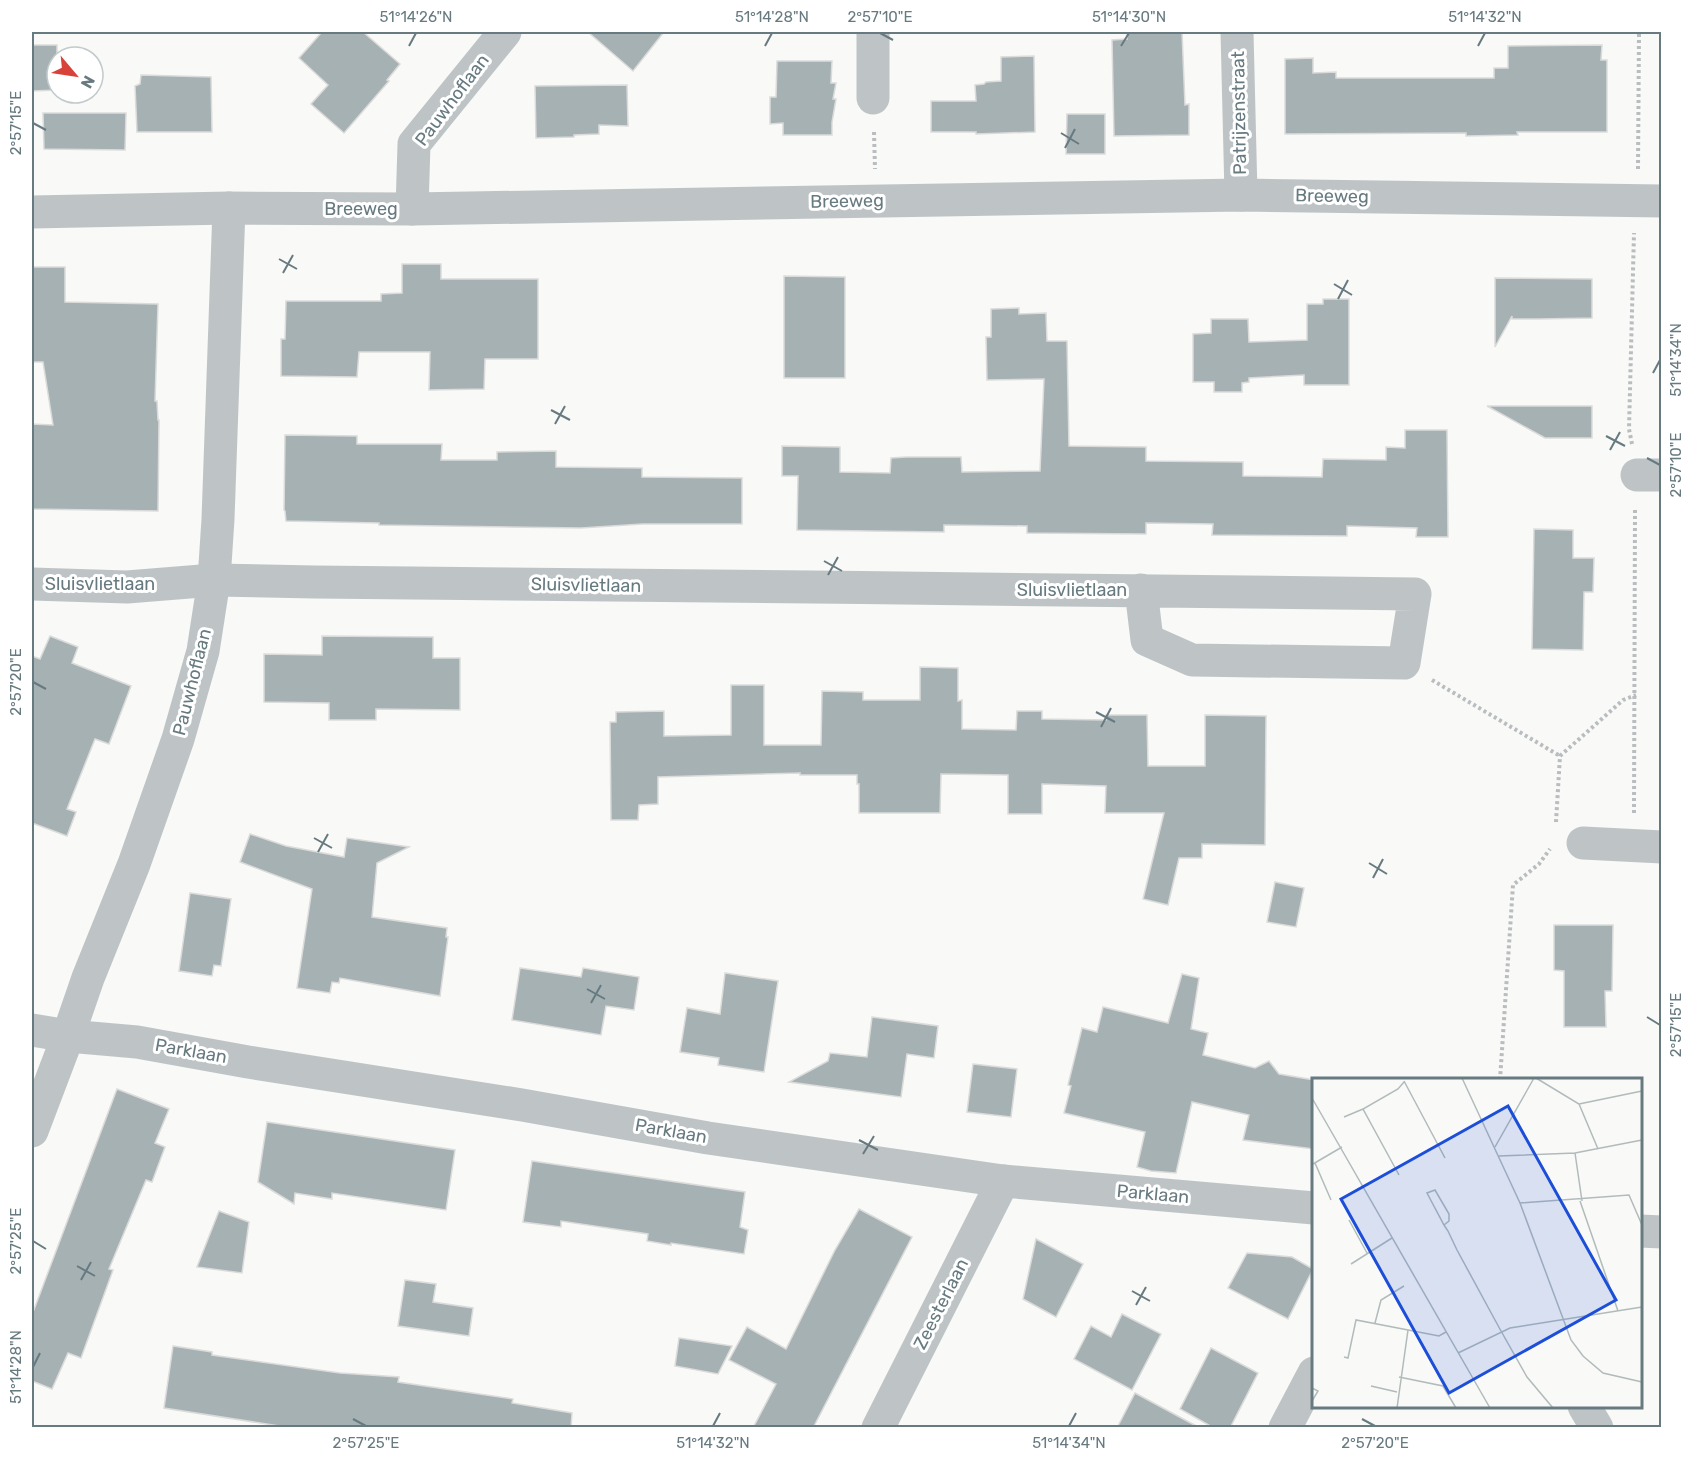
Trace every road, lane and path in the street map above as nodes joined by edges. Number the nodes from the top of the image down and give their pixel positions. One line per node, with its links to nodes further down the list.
1 (505, 32): 10 (street, Pauwhoflaan)
2 (873, 32): 5 (street)
3 (1237, 32): 7 (street, Patrijzenstraat)
4 (1639, 32): 8 (path)
5 (873, 98): 6 (path)
6 (875, 181)
7 (1241, 195): 8 (street, Breeweg); 10 (street, Breeweg)
8 (1648, 202): 12 (path)
9 (230, 208): 10 (street, Breeweg); 11 (street, Breeweg); 13 (street, Pauwhoflaan)
10 (412, 209)
11 (32, 212)
12 (1649, 475): 17 (path)
13 (214, 580): 14 (street, Sluisvlietlaan); 15 (street, Sluisvlietlaan); 22 (street, Pauwhoflaan)
14 (32, 584)
15 (1141, 590): 16 (street, Sluisvlietlaan); 16 (street, Sluisvlietlaan)
16 (1404, 663): 18 (path)
17 (1636, 695): 18 (path); 20 (path)
18 (1560, 756): 19 (path)
19 (1564, 839): 20 (street); 23 (path)
20 (1648, 846)
21 (32, 1030): 22 (street, Parklaan)
22 (68, 1036): 24 (street, Pauwhoflaan); 25 (street, Parklaan)
23 (1500, 1078)
24 (32, 1131)
25 (1003, 1181): 26 (street, Parklaan); 31 (street, Zeesterlaan)
26 (1312, 1208)
27 (1642, 1230): 28 (street)
28 (1662, 1232)
29 (1312, 1376): 32 (street)
30 (1585, 1408): 33 (street)
31 (878, 1428)
32 (1285, 1428)
33 (1597, 1428)

